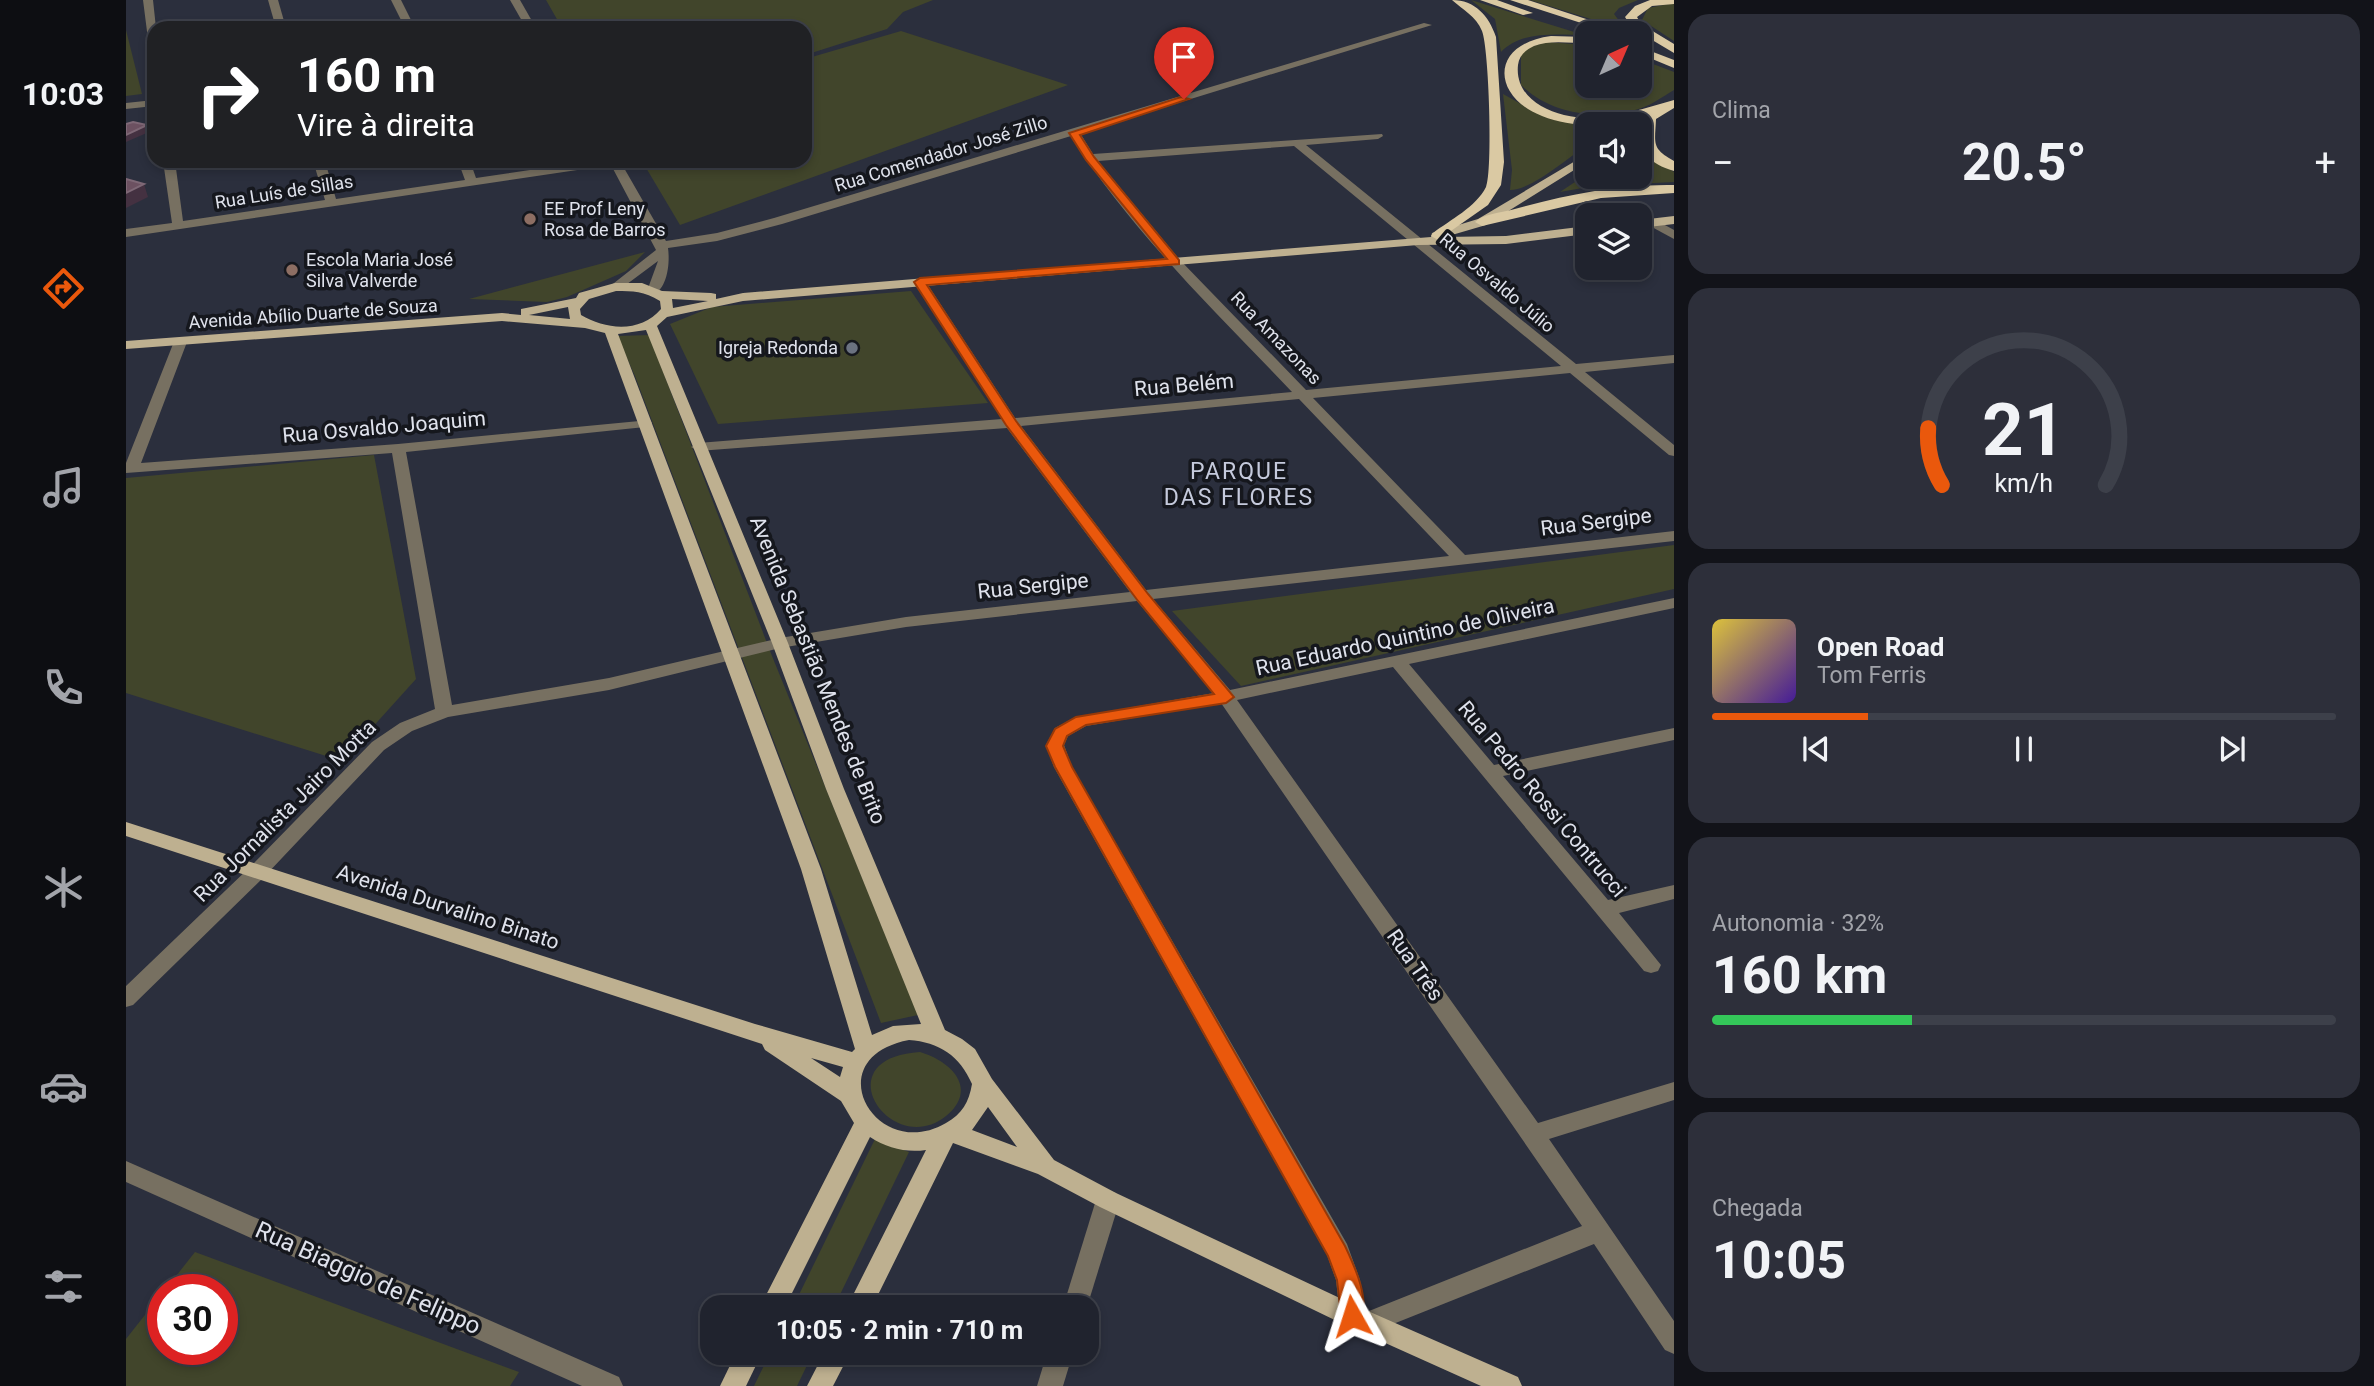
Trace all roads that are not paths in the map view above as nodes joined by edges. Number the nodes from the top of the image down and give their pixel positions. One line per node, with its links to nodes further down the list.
1 (148, 0): 9 (street)
2 (273, 0): 10 (street)
3 (396, 0): 11 (street)
4 (515, 0): 12 (street)
5 (1458, 0): 46 (highway)
6 (1486, 0): 15 (highway)
7 (1516, 0): 13 (highway)
8 (1674, 1): 18 (highway)
9 (151, 21)
10 (279, 21)
11 (406, 21)
12 (527, 21)
13 (1584, 21)
14 (1427, 25): 25 (street, Rua Comendador José Zillo)
15 (1575, 27)
16 (1575, 41): 22 (highway)
17 (1652, 43): 18 (highway)
18 (1674, 50)
19 (1652, 55): 20 (highway)
20 (1674, 64)
21 (147, 104): 23 (street)
22 (1670, 105): 24 (highway)
23 (126, 106)
24 (1652, 117)
25 (1074, 133): 29 (street, Rua Amazonas); 49 (street, Rua Comendador José Zillo)
26 (1378, 136): 27 (street)
27 (1296, 142): 29 (street); 48 (street, Rua Osvaldo Júlio)
28 (1652, 152): 31 (highway)
29 (1090, 158): 50 (street, Rua Amazonas)
30 (1575, 165): 41 (main road)
31 (1674, 167)
32 (170, 168): 43 (street)
33 (321, 168): 39 (street)
34 (467, 168): 37 (street)
35 (567, 168): 37 (street, Rua Luís de Sillas)
36 (618, 168): 49 (street)
37 (472, 182): 39 (street, Rua Luís de Sillas)
38 (1674, 189): 41 (highway)
39 (331, 202): 43 (street, Rua Luís de Sillas)
40 (1674, 220): 42 (main road)
41 (1482, 222): 46 (main road)
42 (1654, 223): 47 (street)
43 (178, 226): 45 (street, Rua Luís de Sillas)
44 (1575, 231): 48 (main road)
45 (126, 233)
46 (1438, 236): 48 (main road)
47 (1674, 236)
48 (1418, 240): 50 (main road); 63 (street, Rua Osvaldo Júlio)
49 (663, 248): 52 (street); 53 (street)
50 (1175, 262): 51 (main road); 64 (street, Rua Amazonas)
51 (920, 282): 54 (main road); 65 (street, Rua Três)
52 (615, 287): 53 (main road); 55 (main road, Avenida Abílio Duarte de Souza)
53 (657, 293): 54 (main road); 57 (main road, Avenida Sebastião Mendes de Brito)
54 (743, 297): 57 (main road)
55 (578, 301): 56 (main road, Avenida Abílio Duarte de Souza); 58 (main road)
56 (502, 317): 58 (main road, Avenida Abílio Duarte de Souza); 60 (main road, Avenida Abílio Duarte de Souza)
57 (657, 319): 59 (main road); 68 (main road, Avenida Sebastião Mendes de Brito)
58 (584, 324): 59 (main road, Avenida Abílio Duarte de Souza)
59 (610, 330): 66 (main road)
60 (180, 342): 61 (main road, Avenida Abílio Duarte de Souza); 70 (street)
61 (126, 345)
62 (1674, 359): 63 (street, Rua Belém)
63 (1569, 368): 64 (street, Rua Belém); 69 (street, Rua Osvaldo Júlio)
64 (1306, 395): 65 (street, Rua Belém); 72 (street, Rua Amazonas)
65 (1011, 422): 68 (street, Rua Belém); 73 (street, Rua Três)
66 (645, 423): 67 (street, Rua Osvaldo Joaquim); 76 (main road)
67 (398, 447): 70 (street, Rua Osvaldo Joaquim); 79 (street)
68 (698, 447): 75 (main road, Avenida Sebastião Mendes de Brito)
69 (1674, 453)
70 (129, 469)
71 (1674, 536): 72 (street, Rua Sergipe)
72 (1462, 561): 73 (street, Rua Sergipe)
73 (1143, 598): 75 (street, Rua Sergipe); 78 (street, Rua Três)
74 (1674, 603): 77 (street, Rua Eduardo Quintino de Oliveira)
75 (780, 643): 76 (street, Rua Sergipe); 89 (main road, Avenida Sebastião Mendes de Brito)
76 (731, 654): 79 (street, Rua Sergipe); 90 (main road)
77 (1398, 662): 78 (street, Rua Eduardo Quintino de Oliveira); 81 (street, Rua Pedro Rossi Contrucci)
78 (1226, 697): 95 (street, Rua Três); 104 (street, Rua Eduardo Quintino de Oliveira)
79 (444, 712): 83 (street, Rua Jornalista Jairo Motta)
80 (1674, 734): 81 (street)
81 (1490, 772): 85 (street, Rua Pedro Rossi Contrucci)
82 (126, 829): 83 (main road, Avenida Durvalino Binato)
83 (258, 871): 87 (street, Rua Jornalista Jairo Motta); 88 (main road, Avenida Durvalino Binato)
84 (1674, 891): 85 (street)
85 (1603, 909): 86 (street, Rua Pedro Rossi Contrucci)
86 (1651, 965)
87 (126, 999)
88 (755, 1033): 90 (main road, Avenida Durvalino Binato); 93 (main road, Avenida Durvalino Binato)
89 (937, 1036): 90 (main road); 91 (main road)
90 (860, 1055): 93 (main road)
91 (983, 1084): 96 (main road); 97 (main road)
92 (1674, 1091): 95 (street)
93 (848, 1094): 94 (main road)
94 (864, 1124): 96 (main road); 101 (main road)
95 (1533, 1134): 100 (street, Rua Três)
96 (948, 1135): 97 (main road); 102 (main road)
97 (1046, 1167): 99 (main road)
98 (126, 1171): 109 (street, Rua Biaggio de Felippo)
99 (1108, 1200): 103 (street); 104 (main road)
100 (1598, 1231): 104 (street); 105 (street, Rua Três)
101 (778, 1295)
102 (865, 1295)
103 (1079, 1295)
104 (1360, 1319): 113 (main road)
105 (1673, 1340)
106 (743, 1365): 110 (main road)
107 (831, 1365): 111 (main road)
108 (1056, 1365): 112 (street)
109 (610, 1386)
110 (733, 1386)
111 (820, 1386)
112 (1050, 1386)
113 (1509, 1386)

